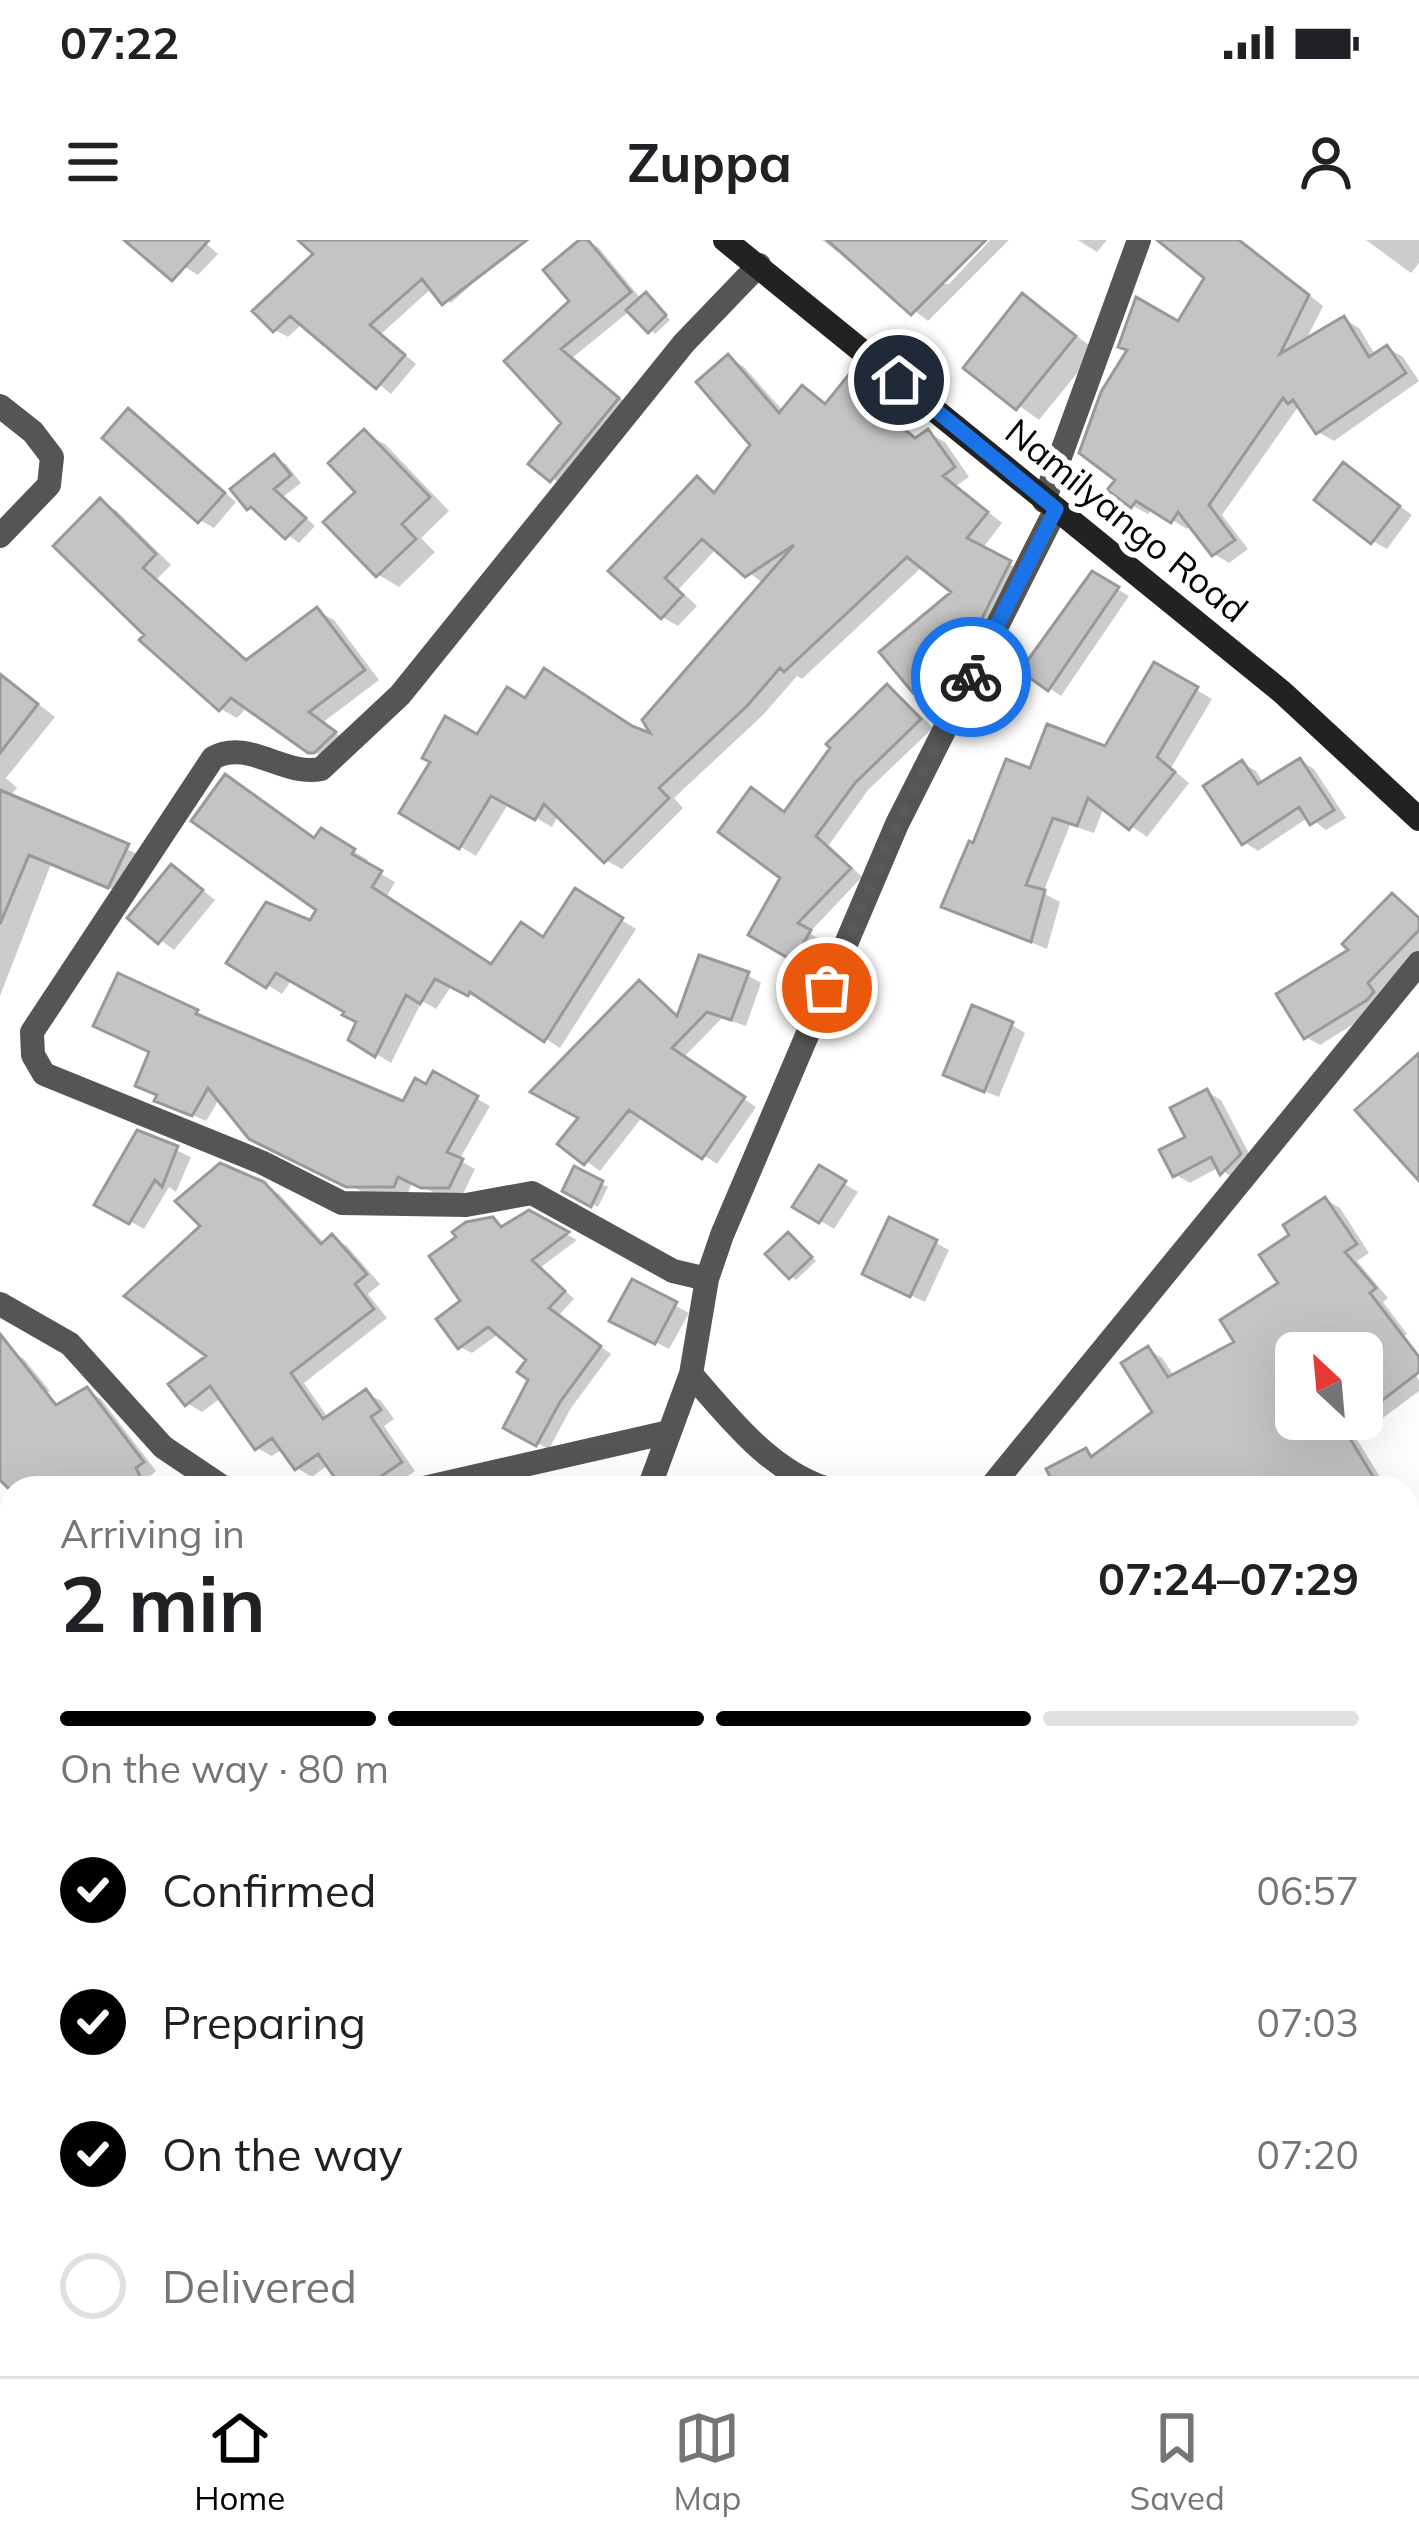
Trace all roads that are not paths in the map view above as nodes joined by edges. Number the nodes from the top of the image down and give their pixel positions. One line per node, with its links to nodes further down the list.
1 (725, 240): 3 (main road, Namilyango Road)
2 (1139, 240): 5 (street)
3 (759, 265): 5 (main road, Namilyango Road); 9 (street)
4 (0, 406): 6 (street)
5 (1050, 505): 7 (main road, Namilyango Road); 9 (street)
6 (0, 536)
7 (1419, 819)
8 (1419, 963): 17 (street)
9 (707, 1279): 11 (street)
10 (0, 1304): 13 (street)
11 (692, 1374): 12 (street); 16 (street)
12 (670, 1432): 14 (street); 15 (street)
13 (206, 1476)
14 (477, 1476)
15 (654, 1476)
16 (793, 1476)
17 (1000, 1476)

